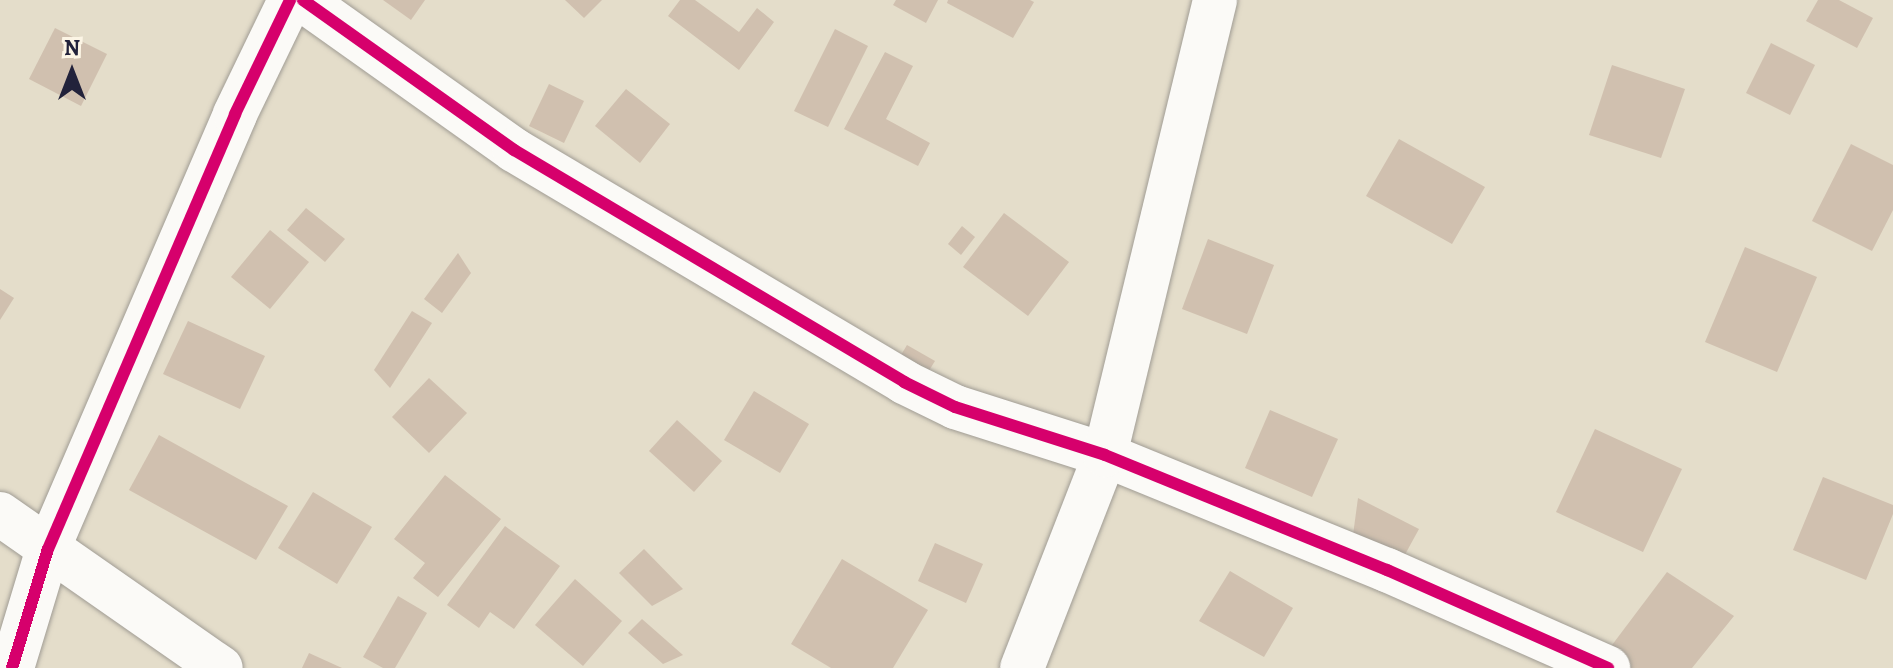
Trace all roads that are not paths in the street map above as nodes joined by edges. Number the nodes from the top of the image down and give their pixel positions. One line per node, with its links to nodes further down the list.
1 (290, 0): 6 (street)
2 (303, 0): 4 (street)
3 (1215, 0): 4 (street)
4 (1105, 455): 9 (street); 10 (street)
5 (0, 514): 6 (street)
6 (48, 549): 7 (street); 8 (street)
7 (12, 668)
8 (221, 668)
9 (1022, 668)
10 (1608, 668)

